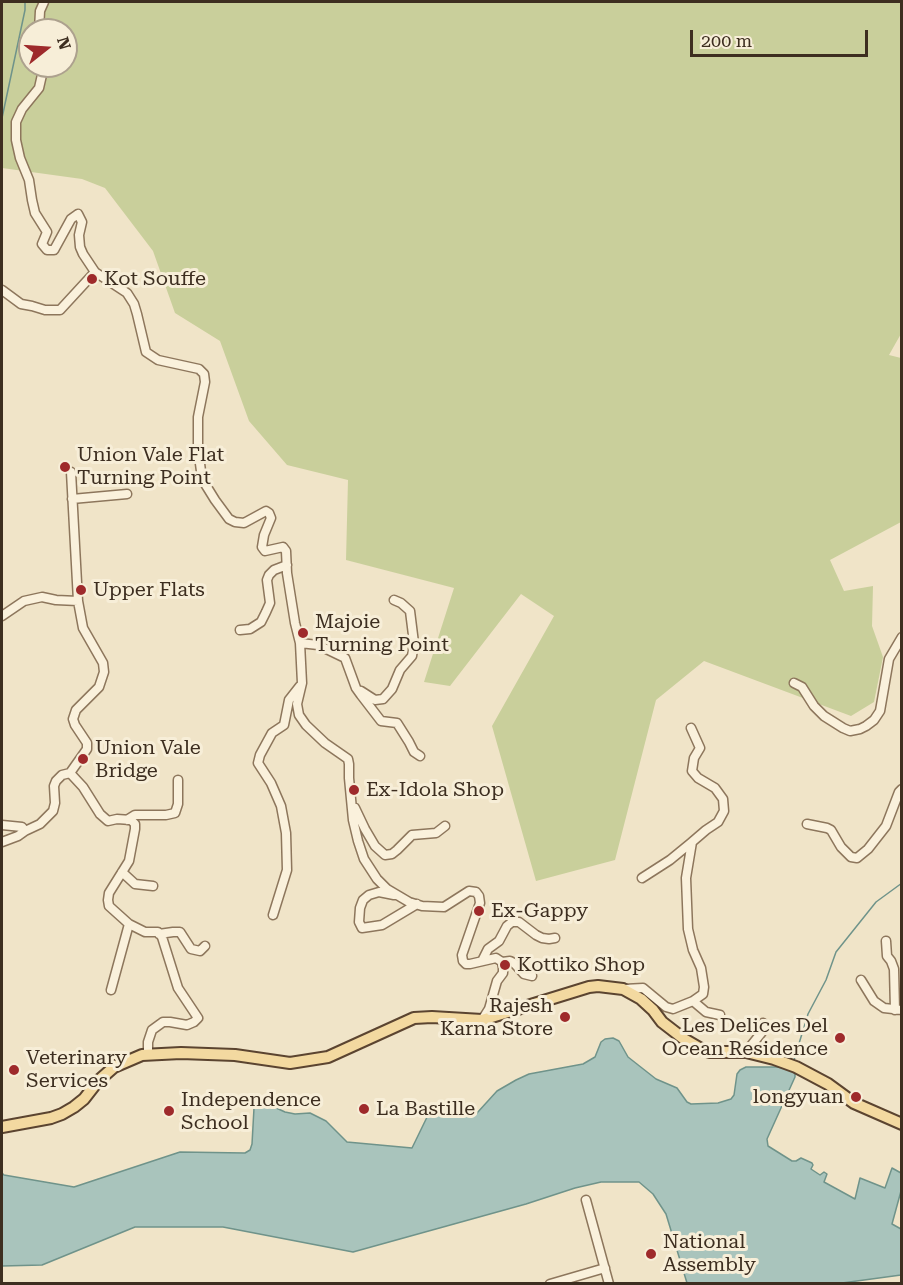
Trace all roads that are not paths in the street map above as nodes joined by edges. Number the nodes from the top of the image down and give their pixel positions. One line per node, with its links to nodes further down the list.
1 (44, 2): 2 (street)
2 (40, 18)
3 (41, 78): 4 (street)
4 (95, 272): 5 (street); 9 (street)
5 (2, 290)
6 (71, 472): 8 (street)
7 (127, 494): 8 (street)
8 (72, 500): 11 (street)
9 (287, 566): 13 (street); 15 (street)
10 (394, 600): 18 (street)
11 (78, 601): 12 (street); 21 (street)
12 (2, 616)
13 (240, 630)
14 (902, 637): 17 (street)
15 (300, 643): 16 (street); 18 (street)
16 (302, 683): 24 (street); 37 (street)
17 (794, 683)
18 (356, 687): 20 (street)
19 (691, 728): 31 (street)
20 (420, 756)
21 (70, 773): 25 (street); 29 (street)
22 (178, 780): 25 (street)
23 (902, 789): 26 (street)
24 (352, 802): 28 (street); 35 (street)
25 (127, 820): 32 (street)
26 (807, 824)
27 (2, 825): 29 (street)
28 (445, 826)
29 (25, 831): 30 (street)
30 (2, 842)
31 (692, 842): 33 (street); 49 (street)
32 (122, 872): 34 (street); 38 (street)
33 (642, 878)
34 (153, 886)
35 (397, 895): 36 (street); 36 (street)
36 (417, 904): 43 (street)
37 (273, 915)
38 (129, 924): 39 (street); 48 (street)
39 (159, 934): 42 (street); 55 (street)
40 (555, 938): 43 (street)
41 (886, 941): 50 (street)
42 (205, 946)
43 (482, 961): 44 (street)
44 (502, 963): 45 (street); 52 (street)
45 (532, 976)
46 (861, 980): 50 (street)
47 (623, 989): 49 (street); 52 (main road); 54 (main road)
48 (111, 990)
49 (693, 1002): 51 (street)
50 (898, 1010)
51 (720, 1015)
52 (482, 1020): 55 (main road)
53 (764, 1023): 54 (street)
54 (746, 1052): 56 (main road)
55 (148, 1055): 57 (main road)
56 (900, 1120)
57 (2, 1127)
58 (586, 1200): 59 (street)
59 (605, 1268): 60 (street); 61 (street)
60 (550, 1284)
61 (609, 1284)

